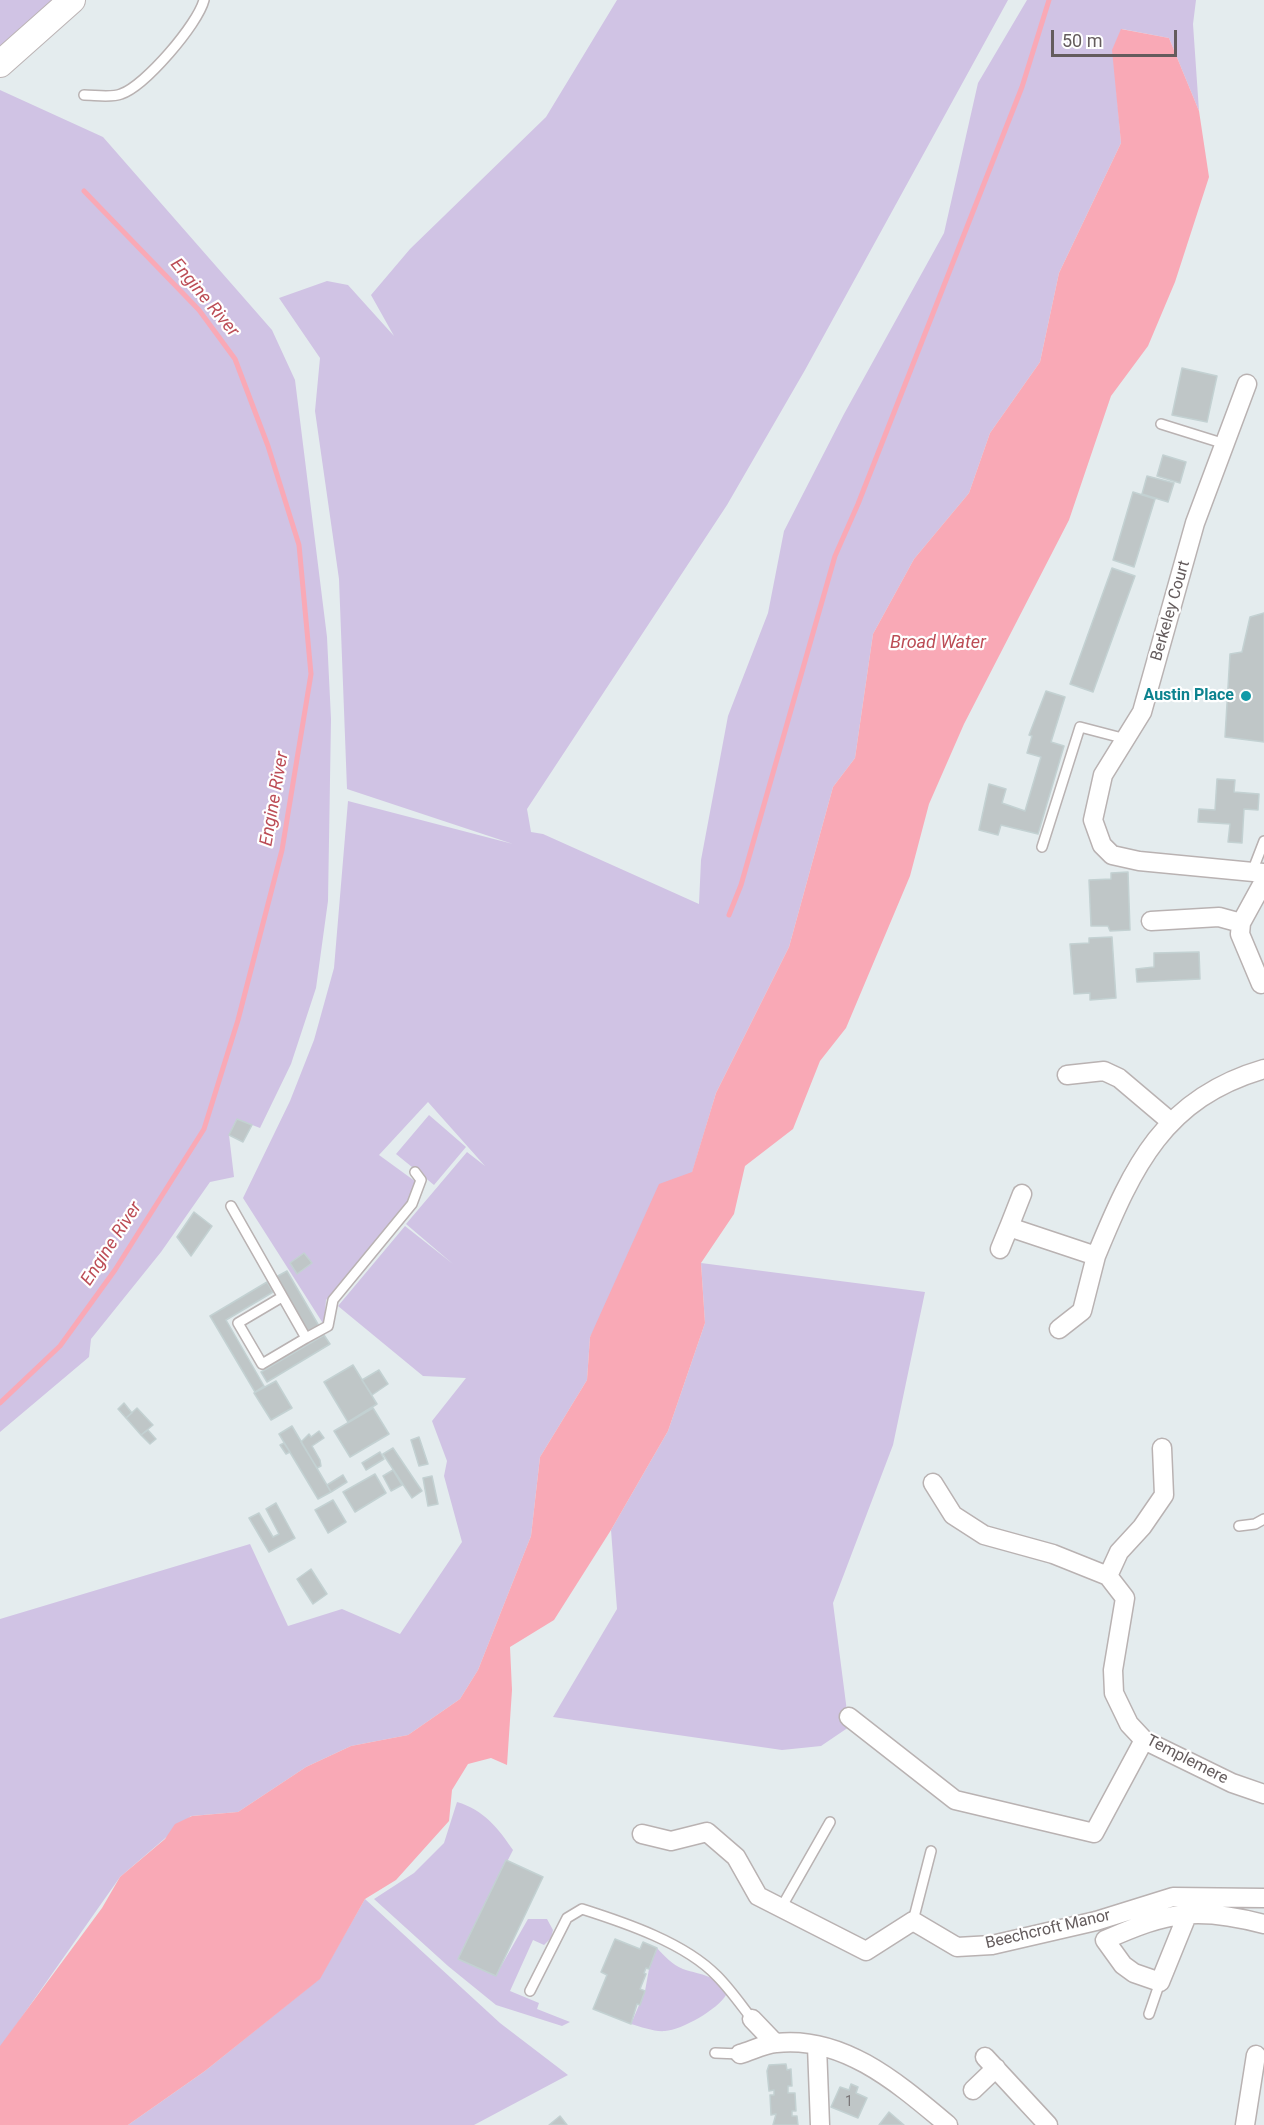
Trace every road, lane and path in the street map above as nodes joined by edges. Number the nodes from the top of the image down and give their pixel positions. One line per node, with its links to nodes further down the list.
1 (72, 0): 3 (street)
2 (204, 0): 4 (lane)
3 (0, 64)
4 (84, 95)
5 (1247, 384): 7 (street, Berkeley Court)
6 (1161, 424): 7 (lane)
7 (1225, 444): 8 (street, Berkeley Court)
8 (1126, 739): 10 (lane); 11 (street, Berkeley Court)
9 (1264, 842): 11 (lane)
10 (1042, 847)
11 (1260, 875): 13 (street)
12 (1150, 921): 13 (street)
13 (1241, 923): 14 (street)
14 (1261, 984)
15 (1264, 1069): 17 (street)
16 (1067, 1075): 17 (street)
17 (1170, 1122): 23 (street)
18 (415, 1172): 26 (lane)
19 (1022, 1194): 21 (street)
20 (231, 1206): 24 (lane)
21 (1009, 1227): 22 (street); 23 (street)
22 (1000, 1249)
23 (1096, 1256): 25 (street)
24 (282, 1297): 26 (lane); 26 (lane)
25 (1059, 1329)
26 (306, 1338)
27 (1162, 1448): 31 (street)
28 (933, 1483): 31 (street)
29 (1264, 1519): 30 (lane)
30 (1239, 1526)
31 (1108, 1576): 33 (street, Templemere)
32 (849, 1717): 33 (street)
33 (1144, 1740): 34 (street, Templemere)
34 (1264, 1794)
35 (830, 1822): 39 (lane)
36 (642, 1834): 39 (street)
37 (931, 1851): 41 (lane)
38 (1264, 1898): 41 (street, Beechcroft Manor)
39 (781, 1908): 41 (street)
40 (1188, 1913): 42 (street); 43 (street); 43 (street)
41 (913, 1921)
42 (1264, 1924)
43 (1160, 1982): 45 (lane)
44 (530, 1991): 46 (lane)
45 (1149, 2014)
46 (752, 2019): 47 (street)
47 (775, 2043): 48 (street); 50 (street)
48 (817, 2046): 53 (street); 54 (street)
49 (715, 2053): 50 (lane)
50 (740, 2054)
51 (1256, 2055): 56 (street)
52 (973, 2090): 55 (street)
53 (820, 2125)
54 (948, 2125)
55 (1048, 2125)
56 (1245, 2125)

